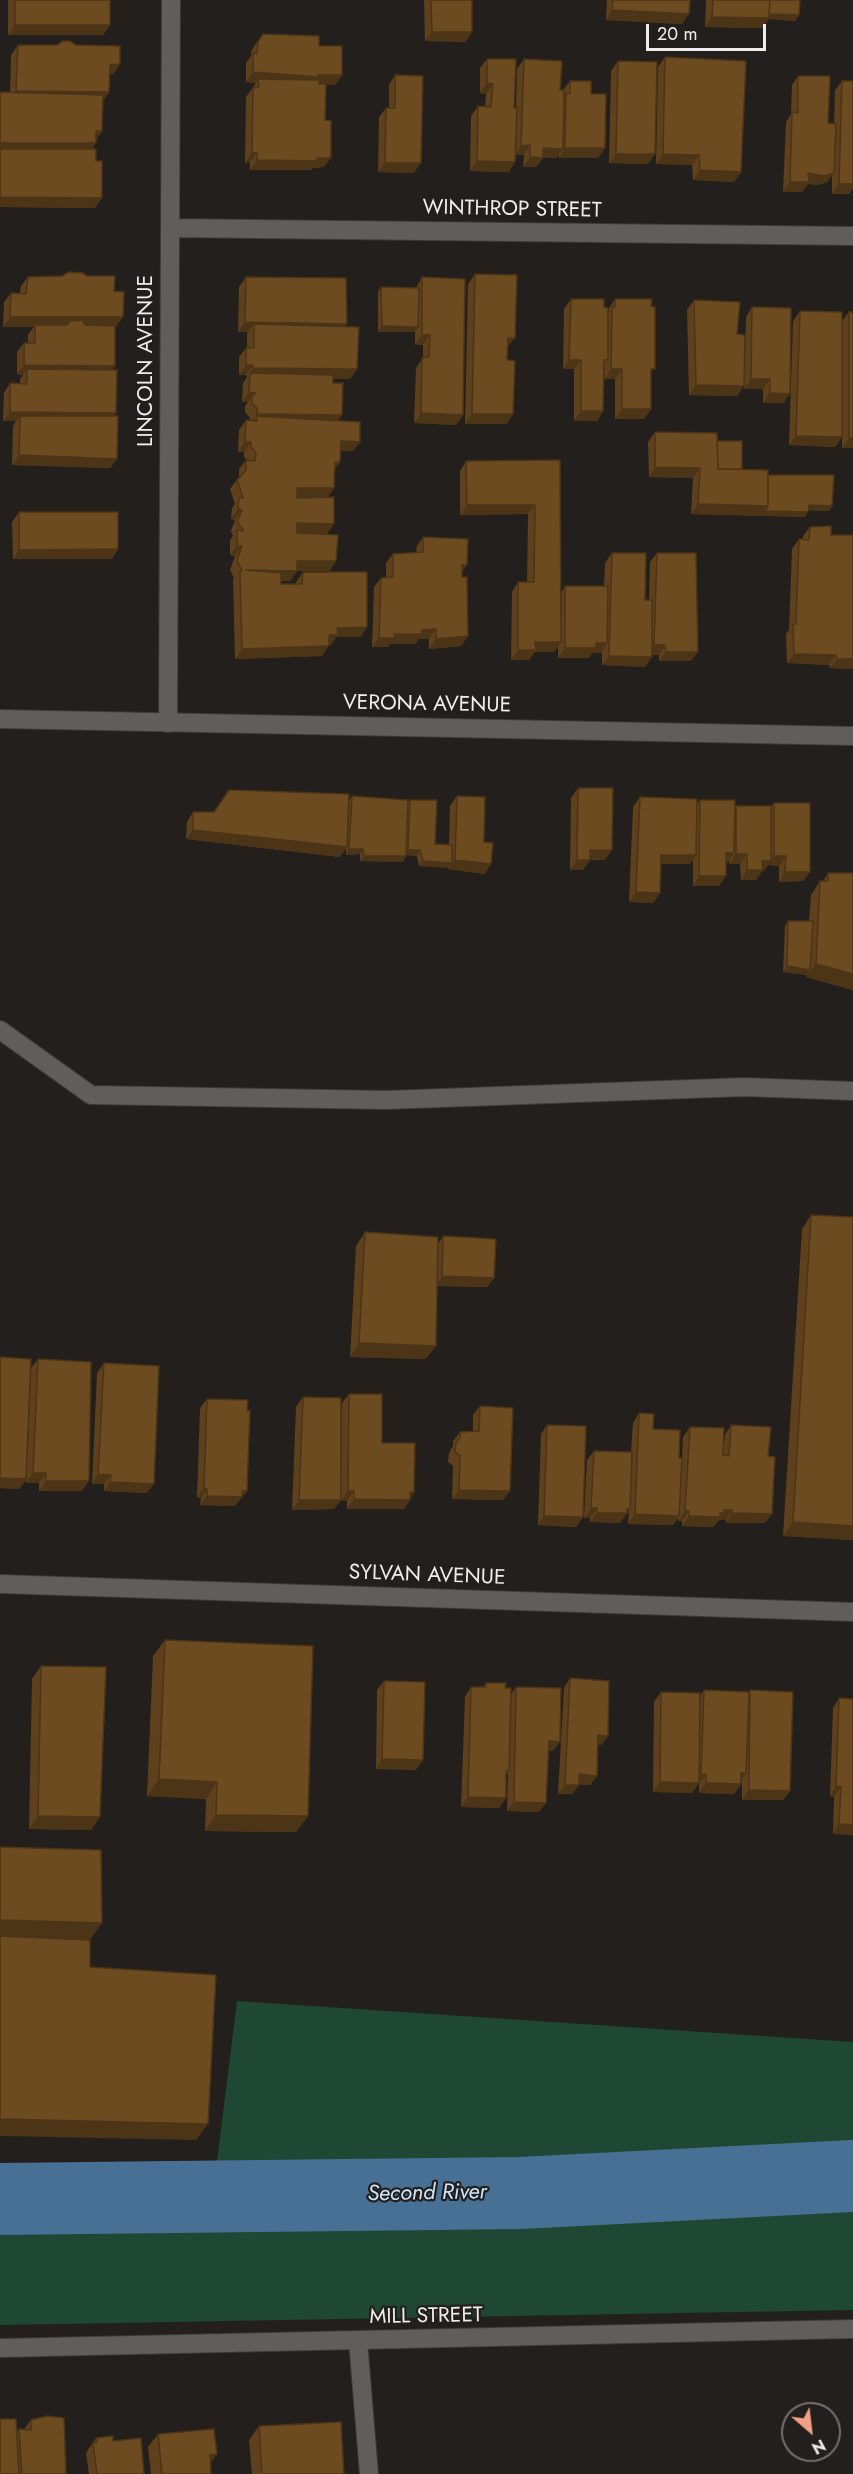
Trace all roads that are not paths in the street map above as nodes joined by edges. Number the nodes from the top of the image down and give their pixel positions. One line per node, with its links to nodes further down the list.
1 (171, 0): 2 (street, LINCOLN AVENUE)
2 (170, 228): 3 (street, WINTHROP STREET); 5 (street, LINCOLN AVENUE)
3 (853, 236)
4 (0, 719): 5 (street, VERONA AVENUE)
5 (168, 723): 6 (street, VERONA AVENUE)
6 (853, 736)
7 (0, 1030): 8 (street)
8 (853, 1091)
9 (0, 1584): 10 (street, SYLVAN AVENUE)
10 (853, 1612)
11 (853, 2329): 12 (street, MILL STREET)
12 (358, 2341): 13 (street, MILL STREET); 14 (street)
13 (0, 2348)
14 (369, 2474)

